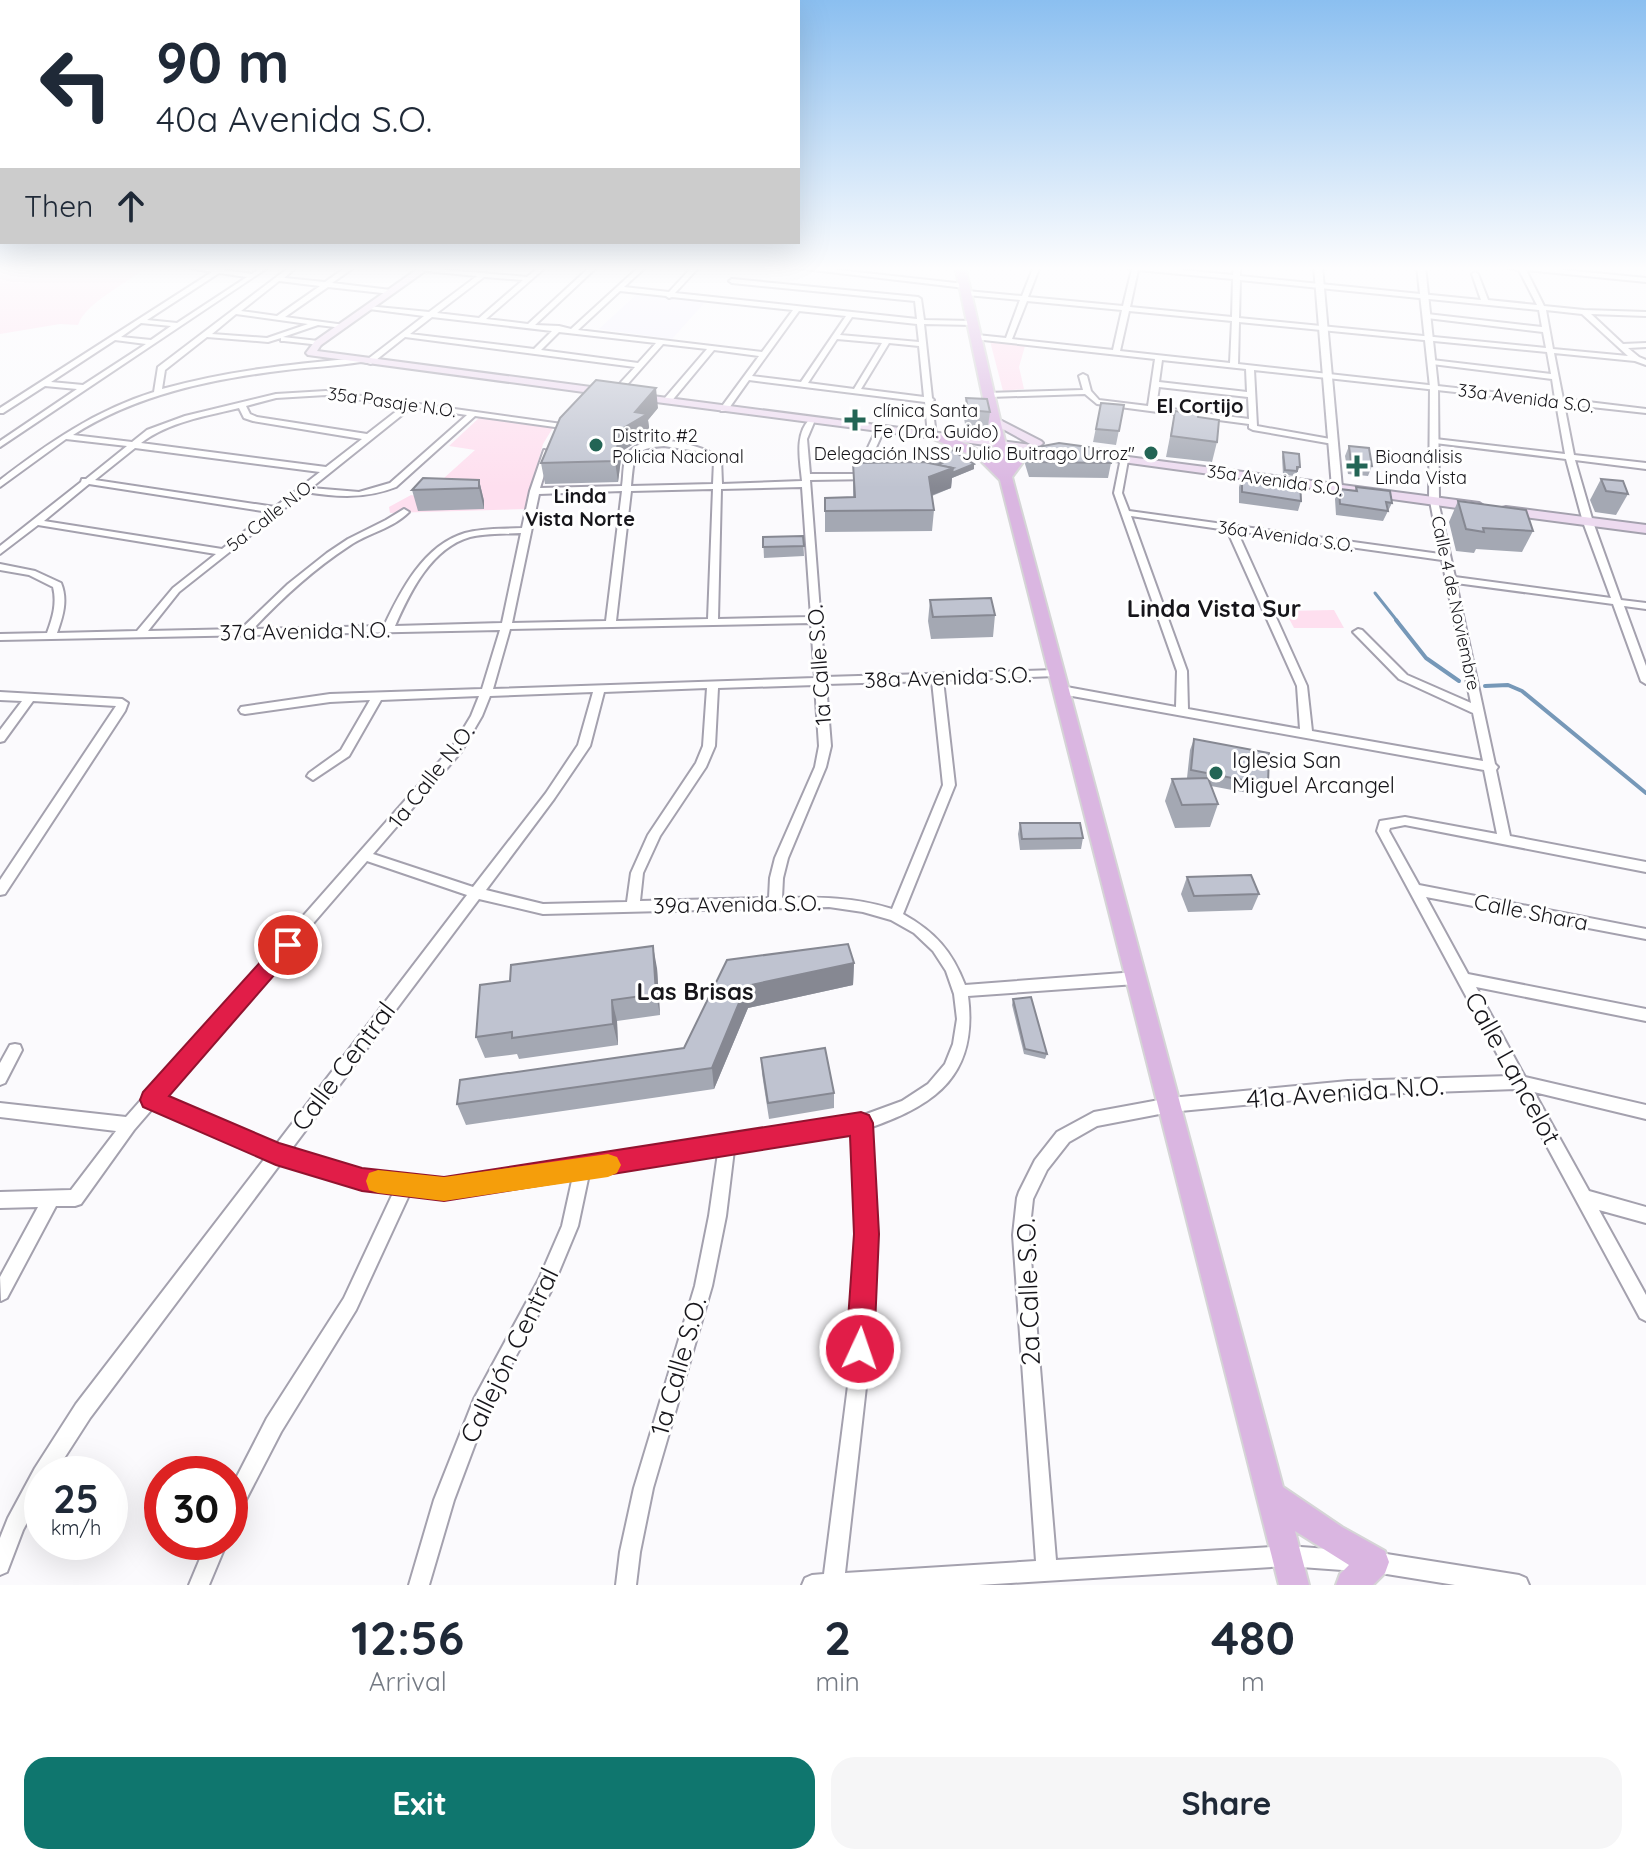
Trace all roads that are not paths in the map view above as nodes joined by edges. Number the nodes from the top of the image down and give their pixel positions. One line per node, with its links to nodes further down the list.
1 (110, 340): 49 (street)
2 (132, 340): 25 (street)
3 (155, 340): 25 (street)
4 (197, 340): 57 (street)
5 (286, 340): 31 (street)
6 (326, 340): 31 (main road)
7 (395, 340): 38 (street)
8 (444, 340): 32 (street)
9 (547, 340): 32 (street)
10 (654, 340): 23 (street)
11 (774, 340): 34 (street)
12 (833, 340): 51 (street)
13 (860, 340): 26 (street)
14 (923, 340): 27 (street)
15 (978, 340): 59 (main road)
16 (1000, 340): 24 (street, 33a Avenida S.O.)
17 (1118, 340): 33 (street)
18 (1233, 340): 43 (street)
19 (1323, 340): 46 (street)
20 (1429, 340): 35 (street); 39 (street, Calle 4 de Noviembre)
21 (1548, 340): 35 (street)
22 (1615, 340): 29 (street)
23 (662, 341): 30 (street); 42 (street)
24 (1008, 341): 33 (street, 33a Avenida S.O.)
25 (152, 342): 53 (street)
26 (886, 343): 27 (street); 55 (street)
27 (923, 344): 61 (street)
28 (1646, 345): 29 (street)
29 (1622, 346): 37 (street)
30 (713, 347): 34 (street); 62 (street)
31 (314, 350): 38 (main road); 41 (main road)
32 (536, 351): 42 (street)
33 (1116, 353): 36 (street, 33a Avenida S.O.)
34 (764, 354): 48 (street)
35 (1550, 354): 37 (street); 47 (street)
36 (1159, 358): 43 (street, 33a Avenida S.O.); 50 (street)
37 (1636, 359): 40 (street)
38 (363, 361): 41 (street); 54 (main road)
39 (1432, 362): 47 (street); 52 (street, Calle 4 de Noviembre)
40 (1646, 363)
41 (305, 364): 57 (street)
42 (640, 365): 58 (street)
43 (1234, 366): 44 (street, 33a Avenida S.O.)
44 (1250, 368): 46 (street, 33a Avenida S.O.); 60 (street)
45 (1083, 376): 56 (street)
46 (1328, 376): 52 (street, 33a Avenida S.O.); 82 (street)
47 (1556, 377): 63 (street)
48 (747, 378): 51 (street); 67 (street)
49 (43, 383): 53 (street); 69 (street)
50 (1156, 384): 60 (street); 68 (street)
51 (803, 385): 55 (street)
52 (1434, 387): 63 (street, 33a Avenida S.O.); 81 (street, Calle 4 de Noviembre)
53 (85, 388): 85 (street)
54 (596, 391): 58 (main road); 66 (street)
55 (856, 392): 61 (street)
56 (1087, 392): 59 (street); 68 (street)
57 (158, 393): 78 (street)
58 (615, 393): 62 (main road)
59 (990, 395): 74 (main road)
60 (1251, 395): 75 (street)
61 (930, 400): 79 (street)
62 (667, 401): 67 (main road)
63 (1560, 401): 70 (street, 33a Avenida S.O.); 88 (street)
64 (241, 404): 65 (street, 35a Pasaje N.O.); 80 (street); 83 (street, 35a Pasaje N.O.)
65 (411, 404): 71 (street, 35a Pasaje N.O.); 80 (street, 5a Calle N.O.)
66 (583, 404)
67 (724, 409): 73 (main road)
68 (1152, 409): 75 (street)
69 (0, 411)
70 (1646, 411)
71 (474, 413): 76 (street, 35a Pasaje N.O.); 98 (street)
72 (573, 415): 76 (street, 1a Calle N.O.)
73 (811, 420): 77 (main road); 93 (street, 1a Calle S.O.)
74 (996, 421): 84 (main road); 86 (main road)
75 (1251, 422): 82 (street)
76 (562, 426): 100 (street, 1a Calle N.O.)
77 (880, 430): 79 (main road); 93 (street)
78 (65, 436): 83 (street); 95 (street)
79 (932, 436): 84 (main road); 92 (main road)
80 (368, 437): 91 (street, 5a Calle N.O.)
81 (1435, 441): 88 (street); 101 (street, Calle 4 de Noviembre)
82 (1333, 442): 97 (street)
83 (133, 444): 91 (street); 94 (street, 35a Pasaje N.O.)
84 (1000, 444): 86 (main road); 92 (main road)
85 (0, 445)
86 (1063, 452): 92 (main road)
87 (1082, 454): 89 (main road, 35a Avenida S.O.)
88 (1570, 457): 90 (street); 106 (street)
89 (1124, 460): 97 (main road, 35a Avenida S.O.); 104 (street)
90 (1646, 466)
91 (327, 470): 98 (street, 5a Calle N.O.)
92 (1005, 478): 130 (main road)
93 (806, 480): 96 (street); 117 (street, 1a Calle S.O.)
94 (85, 481): 102 (street); 105 (street, 35a Pasaje N.O.)
95 (0, 484)
96 (717, 487): 99 (street); 99 (street); 118 (street)
97 (1337, 488): 101 (main road, 35a Avenida S.O.)
98 (302, 489): 102 (street, 5a Calle N.O.)
99 (626, 489): 100 (street); 119 (street)
100 (534, 491): 109 (street, 1a Calle N.O.)
101 (1434, 501): 106 (main road, 35a Avenida S.O.); 112 (street, Calle 4 de Noviembre)
102 (274, 510): 111 (street, 5a Calle N.O.)
103 (404, 512): 122 (street)
104 (1126, 513): 107 (street, 36a Avenida S.O.); 138 (street)
105 (36, 522): 110 (street, 35a Pasaje N.O.); 111 (street)
106 (1588, 522): 108 (main road, 35a Avenida S.O.); 115 (street)
107 (1231, 528): 112 (street, 36a Avenida S.O.); 140 (street)
108 (1646, 529)
109 (525, 530): 120 (street, 1a Calle N.O.); 121 (street)
110 (0, 551)
111 (222, 552): 124 (street, 5a Calle N.O.)
112 (1447, 558): 114 (street, Calle 4 de Noviembre)
113 (0, 567): 125 (street)
114 (1451, 579): 115 (street); 139 (street, Calle 4 de Noviembre)
115 (1615, 602): 116 (street); 129 (street)
116 (1646, 606)
117 (816, 620): 118 (street, 37a Avenida N.O.); 128 (street, 1a Calle S.O.)
118 (713, 622): 119 (street, 37a Avenida N.O.)
119 (611, 624): 120 (street, 37a Avenida N.O.)
120 (505, 627): 121 (street, 37a Avenida N.O.); 133 (street, 1a Calle N.O.)
121 (388, 629): 122 (street, 37a Avenida N.O.)
122 (244, 632): 124 (street, 37a Avenida N.O.)
123 (1358, 632): 139 (street)
124 (139, 635): 125 (street, 37a Avenida N.O.)
125 (51, 636): 126 (street, 37a Avenida N.O.)
126 (0, 637)
127 (937, 678): 128 (street, 38a Avenida S.O.); 130 (street, 38a Avenida S.O.); 152 (street)
128 (820, 681): 131 (street, 38a Avenida S.O.); 150 (street, 1a Calle S.O.)
129 (1646, 681)
130 (1059, 682): 138 (street, 38a Avenida S.O.); 154 (main road)
131 (713, 685): 132 (street, 38a Avenida S.O.); 151 (street)
132 (599, 689): 133 (street, 38a Avenida S.O.); 149 (street, Calle Central)
133 (486, 693): 135 (street, 38a Avenida S.O.); 145 (street, 1a Calle N.O.)
134 (0, 696): 136 (street)
135 (377, 697): 137 (street, 38a Avenida S.O.); 143 (street)
136 (30, 698): 141 (street); 147 (street)
137 (245, 710)
138 (1182, 711): 140 (street, 38a Avenida S.O.)
139 (1478, 711): 142 (street, Calle 4 de Noviembre)
140 (1306, 731): 142 (street, 38a Avenida S.O.)
141 (0, 738)
142 (1492, 767): 144 (street, Calle 4 de Noviembre)
143 (313, 776)
144 (1505, 841): 146 (street); 148 (street, Calle Lancelot)
145 (366, 856): 149 (street, 39a Avenida S.O.); 161 (street, 1a Calle N.O.)
146 (1646, 867)
147 (0, 890)
148 (1417, 890): 153 (street, Calle Shara); 155 (street, Calle Lancelot)
149 (475, 893): 151 (street, 39a Avenida S.O.); 168 (street, Calle Central)
150 (775, 902): 151 (street, 39a Avenida S.O.); 152 (street, 39a Avenida S.O.)
151 (633, 906)
152 (896, 916): 156 (street, 39a Avenida S.O.)
153 (1646, 934)
154 (1136, 978): 156 (street); 162 (main road)
155 (1464, 979): 157 (street); 160 (street, Calle Lancelot)
156 (962, 991): 165 (street)
157 (1646, 1015)
158 (15, 1050): 159 (street)
159 (0, 1078)
160 (1520, 1082): 162 (street, 41a Avenida N.O.); 164 (street, 41a Avenida N.O.); 171 (street, Calle Lancelot)
161 (151, 1100): 166 (street, 1a Calle N.O.); 168 (street)
162 (1170, 1105): 179 (main road); 184 (street, 2a Calle S.O.)
163 (0, 1110): 166 (street)
164 (1646, 1112)
165 (861, 1123): 167 (street); 186 (street)
166 (129, 1125): 173 (street, 1a Calle N.O.)
167 (727, 1146): 169 (street); 189 (street, 1a Calle S.O.)
168 (276, 1154): 170 (street); 177 (street, Calle Central)
169 (582, 1170): 170 (street); 188 (street, Callejón Central)
170 (405, 1185): 178 (street)
171 (1584, 1198): 174 (street); 176 (street, Calle Lancelot)
172 (0, 1200): 173 (street)
173 (50, 1202): 175 (street)
174 (1646, 1215)
175 (1, 1292)
176 (1646, 1312)
177 (54, 1456)
178 (248, 1475)
179 (1272, 1497): 182 (main road); 185 (main road)
180 (24, 1508): 183 (street, Calle Central)
181 (209, 1560): 187 (street)
182 (1374, 1562): 185 (street); 190 (main road); 191 (street)
183 (0, 1565)
184 (1047, 1571): 185 (street); 186 (street)
185 (1290, 1571)
186 (822, 1584)
187 (199, 1585)
188 (419, 1585)
189 (626, 1585)
190 (1351, 1585)
191 (1519, 1585)

